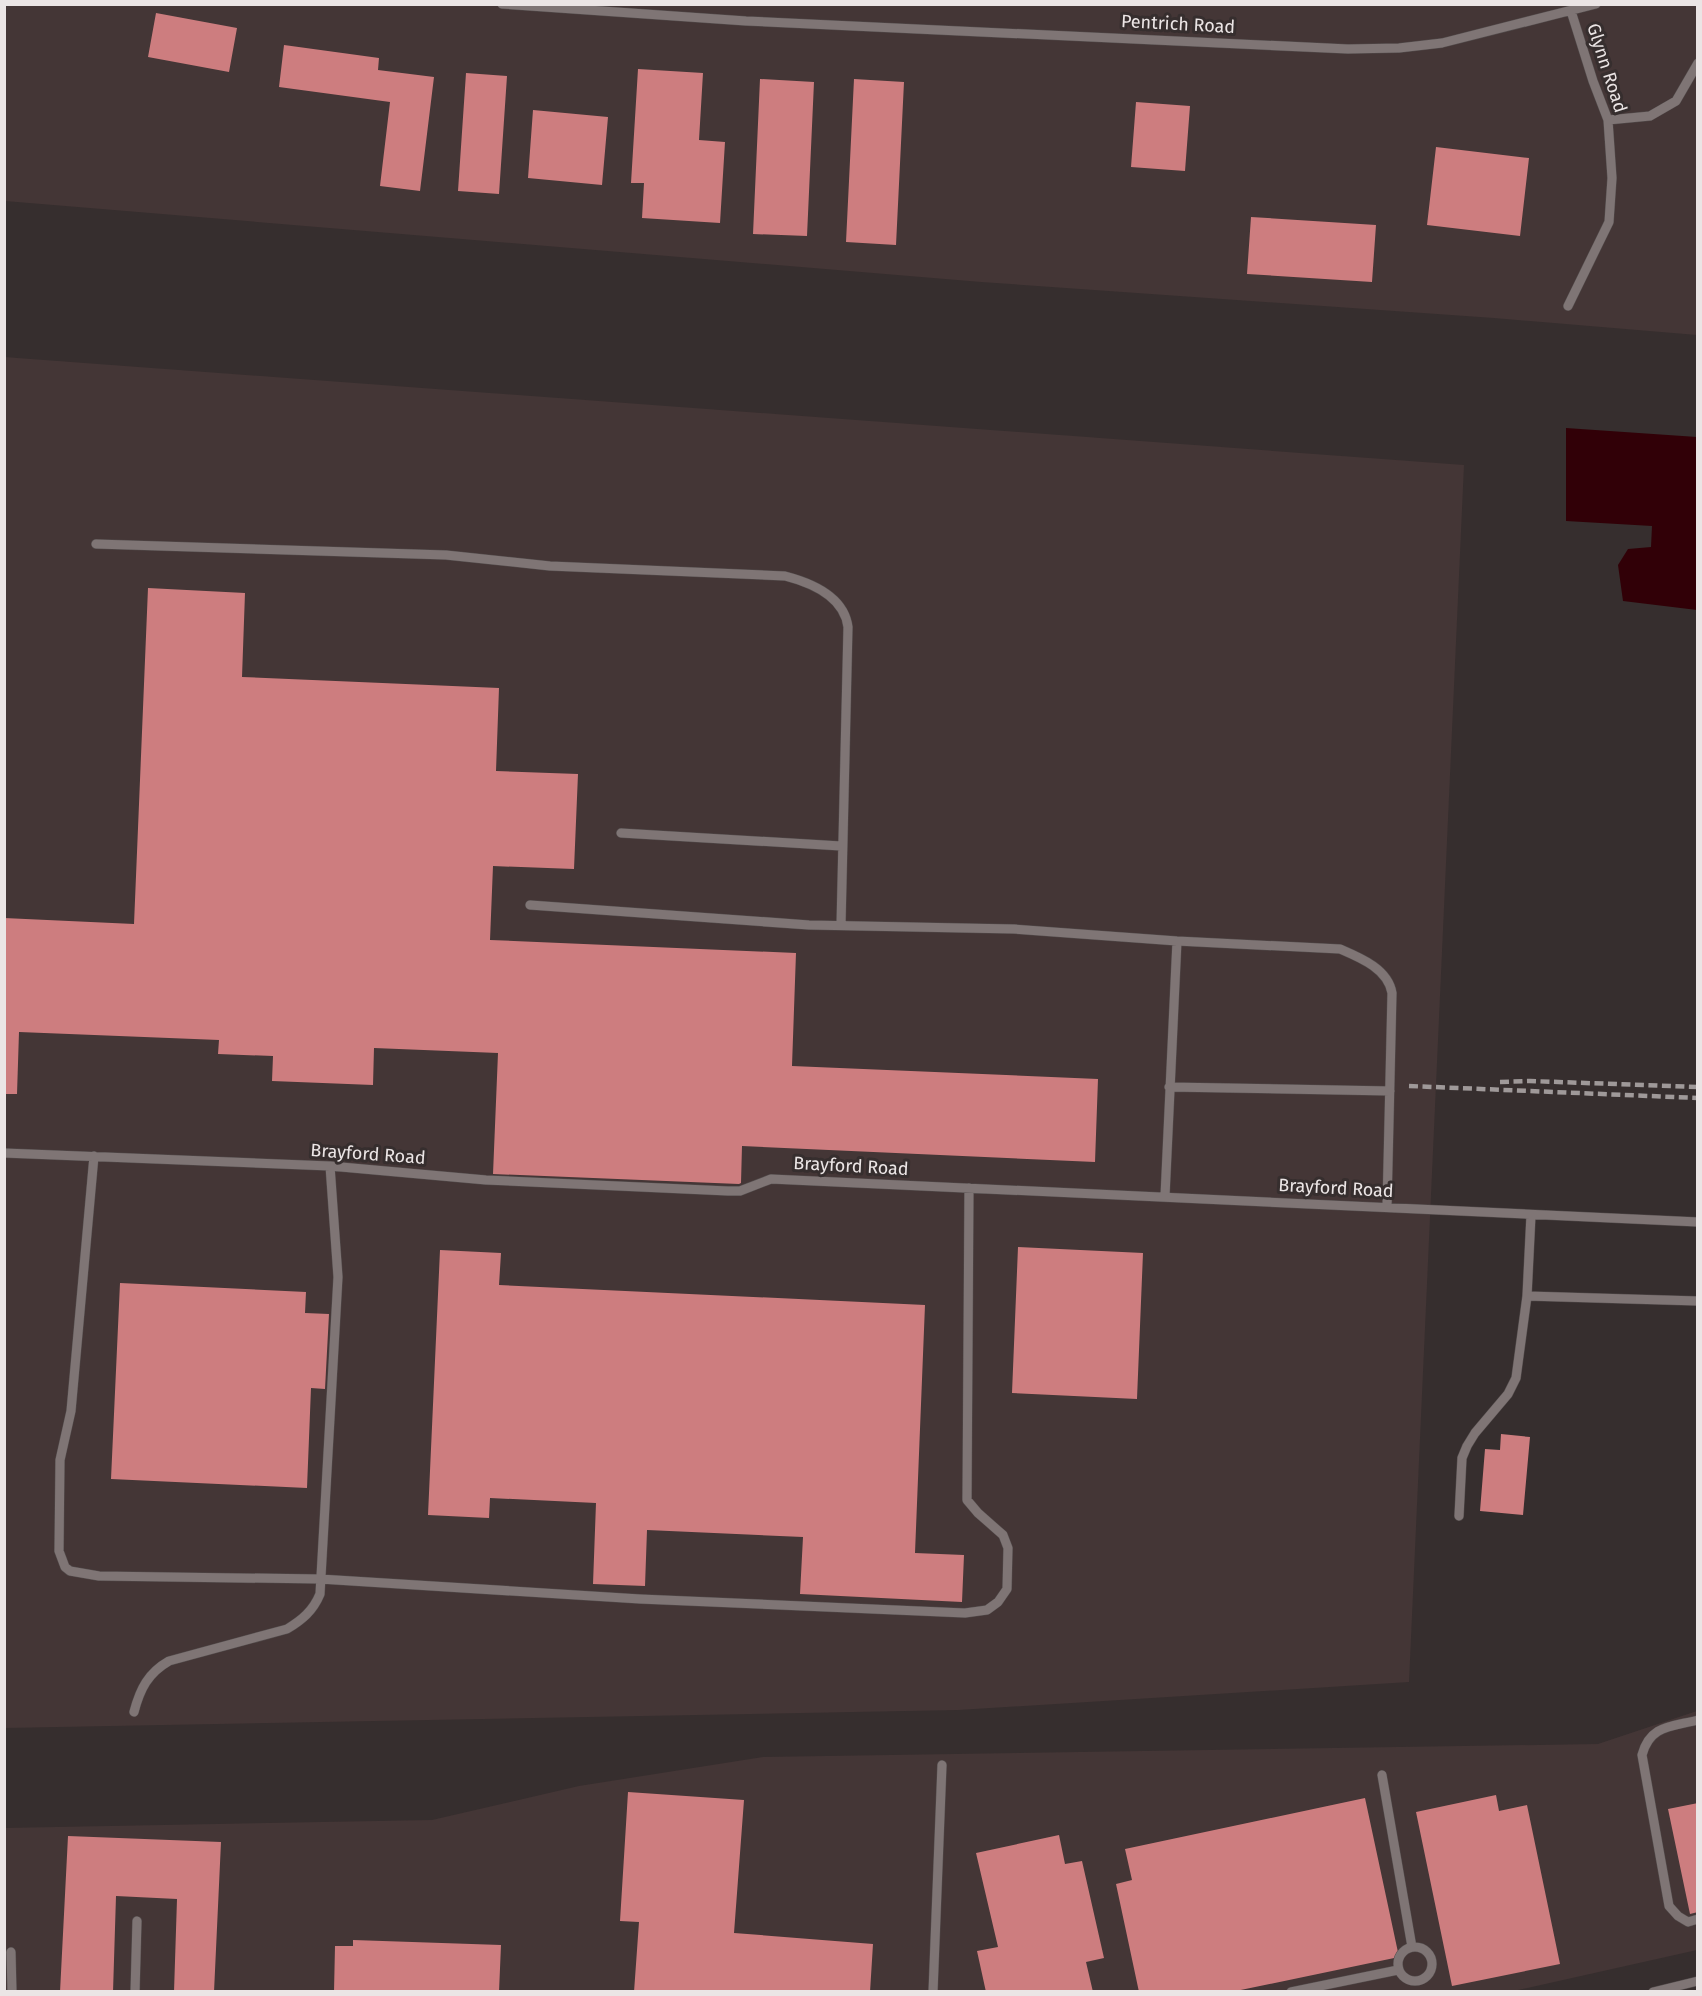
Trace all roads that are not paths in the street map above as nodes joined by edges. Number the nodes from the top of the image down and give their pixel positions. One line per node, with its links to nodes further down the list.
1 (501, 4): 3 (lane, Pentrich Road)
2 (1596, 4): 3 (lane, Pentrich Road)
3 (1571, 11): 5 (lane, Glynn Road)
4 (1698, 63): 5 (lane)
5 (1608, 120): 6 (lane, Glynn Road)
6 (1569, 306)
7 (96, 544): 9 (lane)
8 (621, 833): 9 (lane)
9 (841, 846): 11 (lane)
10 (530, 905): 11 (lane)
11 (841, 925): 12 (lane)
12 (1177, 941): 13 (lane); 14 (lane)
13 (1169, 1087): 14 (lane); 19 (lane)
14 (1390, 1091): 20 (lane)
15 (4, 1153): 16 (lane, Brayford Road)
16 (94, 1156): 17 (lane, Brayford Road); 26 (lane)
17 (330, 1166): 18 (lane, Brayford Road); 26 (lane)
18 (969, 1188): 19 (lane, Brayford Road); 26 (lane)
19 (1165, 1196): 20 (lane, Brayford Road)
20 (1387, 1207): 21 (lane, Brayford Road)
21 (1531, 1215): 22 (lane, Brayford Road); 23 (lane)
22 (1698, 1222)
23 (1527, 1296): 24 (lane); 25 (lane)
24 (1698, 1301)
25 (1459, 1516)
26 (320, 1579): 27 (lane)
27 (134, 1712)
28 (1698, 1720): 31 (lane)
29 (942, 1765): 39 (lane)
30 (1382, 1775): 33 (lane)
31 (1698, 1919)
32 (137, 1921): 38 (lane)
33 (1412, 1947): 35 (lane); 35 (lane)
34 (11, 1952): 37 (lane)
35 (1398, 1970): 40 (lane)
36 (1698, 1981): 41 (lane)
37 (12, 1992)
38 (135, 1992)
39 (933, 1992)
40 (1291, 1992)
41 (1653, 1992)

